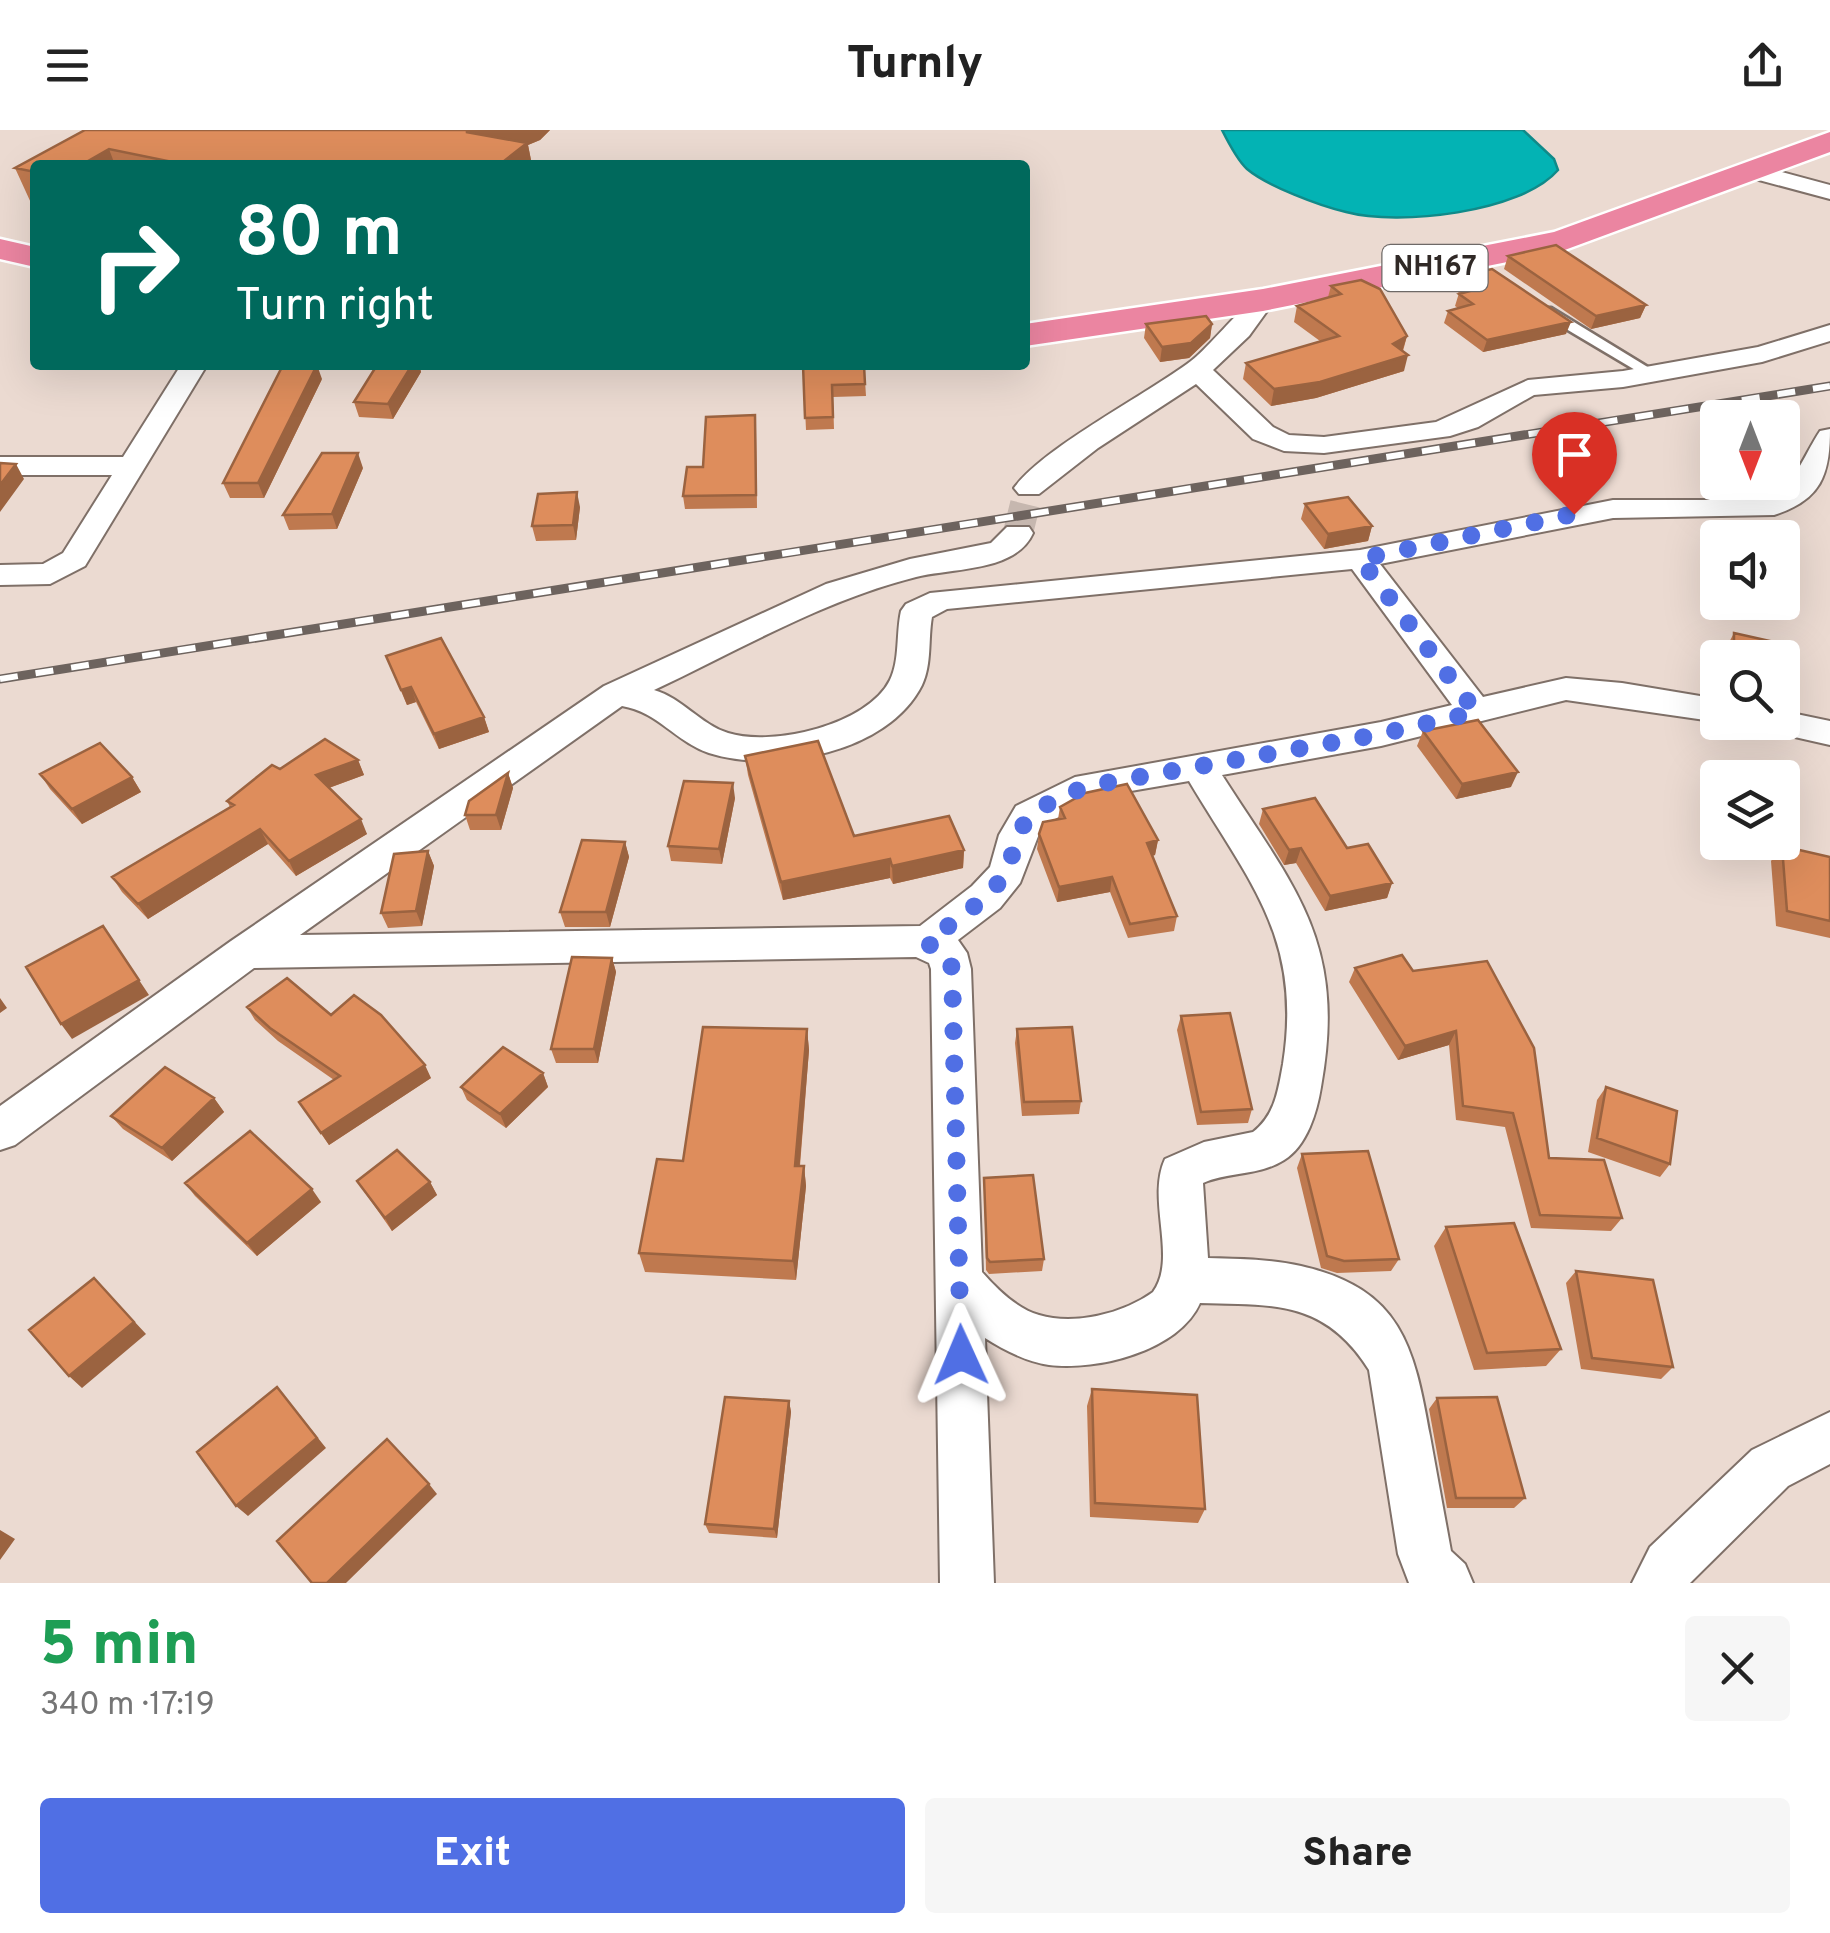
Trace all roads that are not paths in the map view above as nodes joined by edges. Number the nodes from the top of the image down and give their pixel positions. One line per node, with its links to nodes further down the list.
1 (1824, 142): 2 (highway, NH167); 10 (highway, NH167)
2 (1752, 171): 3 (street); 8 (highway, NH167)
3 (1830, 192)
4 (0, 249): 5 (highway)
5 (30, 256)
6 (0, 270): 7 (highway)
7 (30, 277)
8 (1263, 300): 11 (highway, NH167); 13 (street)
9 (1531, 300): 15 (lane)
10 (1030, 313)
11 (1030, 333)
12 (1830, 333): 15 (street)
13 (1196, 369): 15 (street); 19 (street)
14 (191, 370): 18 (street)
15 (1652, 374)
16 (1828, 448): 21 (street)
17 (0, 466): 18 (street)
18 (134, 466): 22 (street)
19 (1029, 488)
20 (1018, 532): 23 (street)
21 (1360, 559): 23 (street); 25 (street)
22 (0, 576)
23 (616, 694): 30 (street)
24 (1700, 708): 25 (street)
25 (1476, 712): 28 (street)
26 (1800, 727): 27 (street)
27 (1830, 733)
28 (1198, 766): 29 (street); 33 (street)
29 (926, 943): 30 (street); 32 (street)
30 (245, 952): 31 (street)
31 (0, 1131)
32 (959, 1278): 33 (street); 35 (street)
33 (1183, 1280): 36 (street)
34 (1830, 1437): 37 (street)
35 (967, 1583)
36 (1446, 1583)
37 (1658, 1583)

